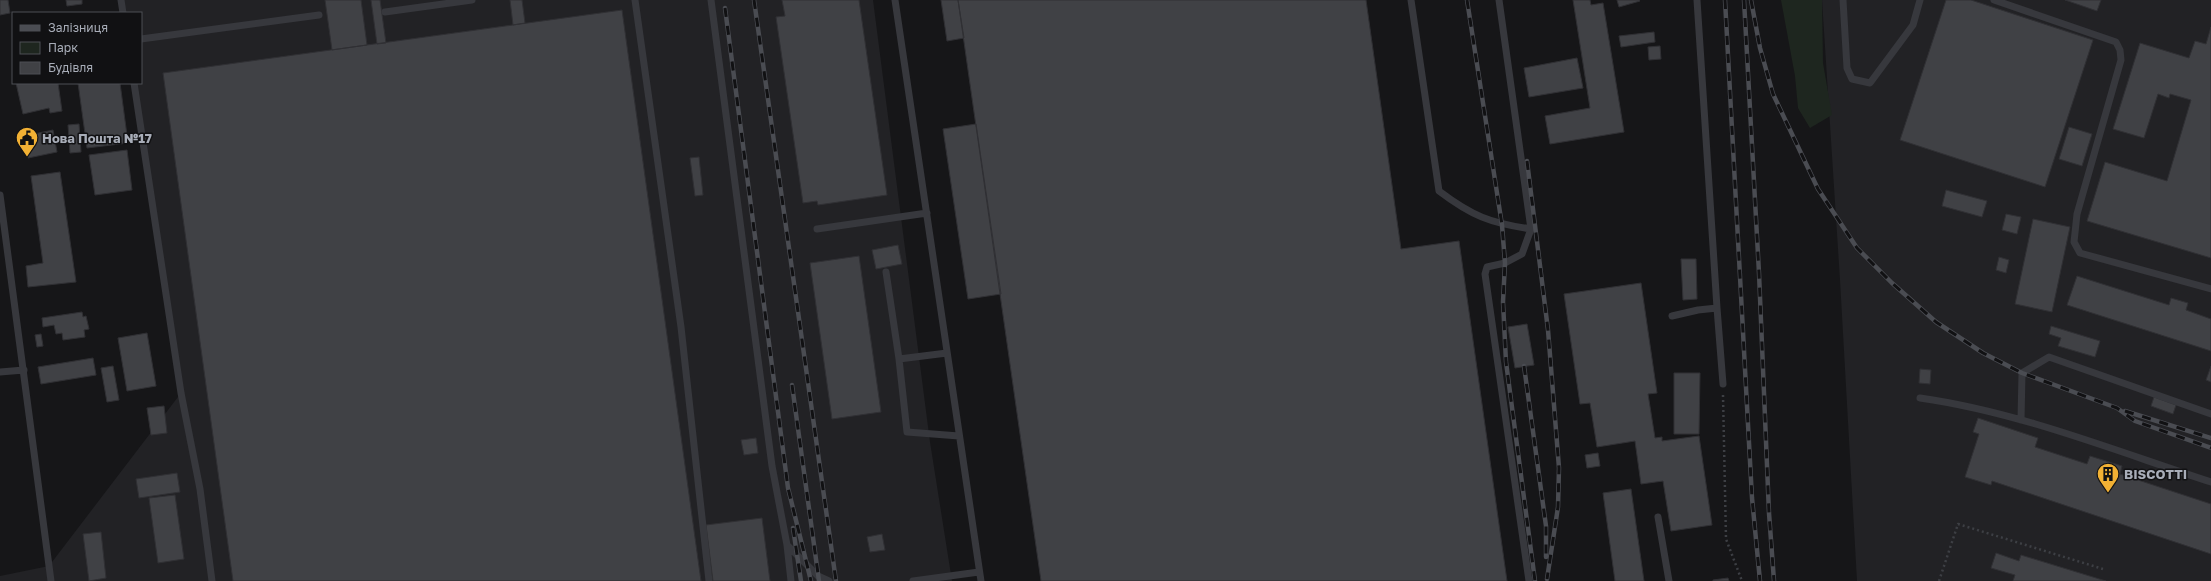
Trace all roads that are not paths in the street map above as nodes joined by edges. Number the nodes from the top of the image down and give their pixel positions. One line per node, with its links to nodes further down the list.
1 (121, 0): 12 (lane)
2 (472, 0): 13 (lane)
3 (635, 0): 40 (lane)
4 (711, 0): 36 (lane)
5 (895, 0): 18 (lane)
6 (1411, 0): 20 (lane)
7 (1499, 0): 20 (lane)
8 (1697, 0): 23 (lane)
9 (1843, 0): 10 (lane)
10 (1920, 0)
11 (1994, 0): 22 (lane)
12 (123, 12)
13 (385, 12)
14 (319, 15): 15 (lane)
15 (142, 39)
16 (134, 84): 39 (lane)
17 (0, 195): 27 (lane)
18 (926, 213): 19 (lane); 25 (lane)
19 (816, 229)
20 (1531, 229): 45 (lane)
21 (886, 272): 26 (lane)
22 (2211, 289)
23 (1717, 308): 24 (lane); 29 (lane)
24 (1672, 316)
25 (947, 353): 26 (lane); 33 (lane)
26 (899, 359): 33 (lane)
27 (24, 370): 28 (lane); 38 (lane)
28 (0, 372)
29 (1723, 384)
30 (1920, 398): 32 (lane)
31 (2211, 414): 32 (lane)
32 (2021, 420): 34 (lane)
33 (959, 436): 37 (lane)
34 (2211, 482)
35 (1658, 516): 46 (lane)
36 (787, 545): 41 (lane); 42 (lane)
37 (979, 572): 43 (lane); 44 (lane)
38 (51, 581)
39 (212, 581)
40 (709, 581)
41 (791, 581)
42 (829, 581)
43 (913, 581)
44 (981, 581)
45 (1529, 581)
46 (1669, 581)

